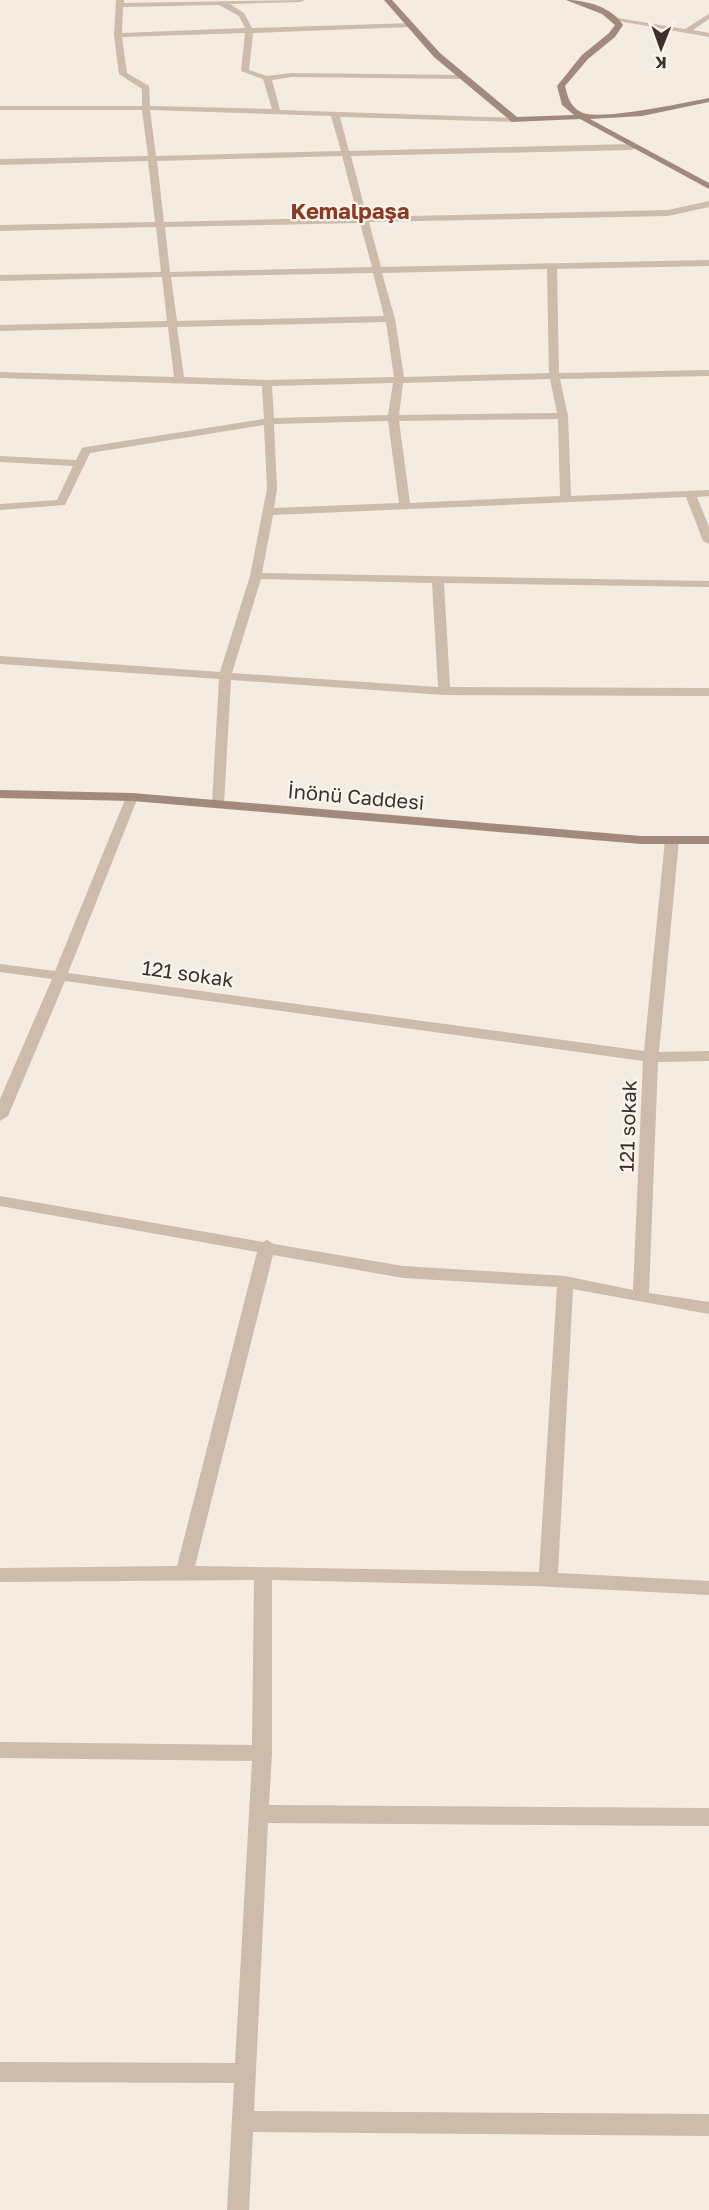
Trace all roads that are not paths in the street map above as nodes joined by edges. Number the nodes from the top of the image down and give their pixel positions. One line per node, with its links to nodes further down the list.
1 (301, 0): 4 (street)
2 (388, 0): 8 (main road)
3 (570, 0): 7 (main road)
4 (216, 2): 5 (street); 9 (street)
5 (120, 3): 11 (street)
6 (709, 16): 10 (street)
7 (617, 20): 10 (street); 20 (main road)
8 (409, 25): 9 (street); 13 (main road)
9 (251, 30): 11 (street); 14 (street)
10 (687, 31): 12 (street)
11 (118, 35): 17 (street)
12 (709, 35)
13 (463, 76): 14 (street); 21 (main road)
14 (267, 78): 18 (street)
15 (709, 100): 20 (main road)
16 (0, 108): 17 (street)
17 (146, 108): 18 (street); 24 (street)
18 (277, 112): 19 (street)
19 (335, 114): 21 (street); 23 (street)
20 (584, 118): 21 (main road); 22 (main road)
21 (515, 120)
22 (632, 147): 23 (street); 26 (main road)
23 (345, 154): 24 (street); 28 (street)
24 (151, 158): 25 (street); 29 (street)
25 (0, 162)
26 (709, 186)
27 (709, 204): 28 (street)
28 (361, 218): 29 (street); 33 (street)
29 (159, 224): 30 (street); 34 (street)
30 (0, 228)
31 (709, 263): 32 (street)
32 (552, 267): 33 (street); 41 (street)
33 (376, 271): 34 (street); 36 (street)
34 (166, 275): 35 (street); 37 (street)
35 (0, 278)
36 (390, 319): 37 (street); 43 (street)
37 (172, 324): 38 (street); 42 (street)
38 (0, 328)
39 (709, 373): 41 (street)
40 (0, 375): 42 (street)
41 (554, 376): 43 (street); 45 (street)
42 (179, 380): 44 (street)
43 (399, 380): 44 (street); 46 (street)
44 (267, 383): 47 (street)
45 (563, 416): 46 (street); 52 (street)
46 (393, 418): 47 (street); 53 (street)
47 (268, 421): 49 (street); 55 (street)
48 (0, 459): 49 (street)
49 (80, 463): 54 (street)
50 (709, 493): 51 (street)
51 (690, 494): 52 (street); 56 (street)
52 (566, 500): 53 (street)
53 (405, 506): 55 (street)
54 (0, 507)
55 (268, 512): 57 (street)
56 (709, 541)
57 (256, 576): 58 (street); 61 (street)
58 (438, 579): 59 (street); 62 (street)
59 (709, 585)
60 (0, 660): 61 (street)
61 (225, 676): 62 (street); 66 (street)
62 (444, 691): 63 (street)
63 (709, 692)
64 (0, 794): 65 (main road, İnönü Caddesi)
65 (132, 797): 66 (main road, İnönü Caddesi); 70 (street)
66 (218, 804): 67 (main road, İnönü Caddesi)
67 (672, 840): 68 (main road, İnönü Caddesi); 72 (street)
68 (709, 840)
69 (0, 968): 70 (street, 121 sokak)
70 (60, 976): 72 (street, 121 sokak); 73 (street)
71 (709, 1056): 72 (street)
72 (651, 1057): 77 (street, 121 sokak)
73 (0, 1116)
74 (0, 1201): 75 (street)
75 (267, 1246): 76 (street); 79 (street)
76 (565, 1282): 77 (street); 82 (street)
77 (641, 1297): 78 (street)
78 (709, 1308)
79 (184, 1574): 80 (street); 81 (street)
80 (263, 1574): 82 (street); 85 (street)
81 (0, 1575)
82 (548, 1580): 83 (street)
83 (709, 1588)
84 (0, 1750): 85 (street)
85 (262, 1753): 86 (street)
86 (259, 1814): 87 (street); 89 (street)
87 (709, 1817)
88 (0, 2072): 89 (street)
89 (245, 2073): 90 (street)
90 (243, 2121): 91 (street); 92 (street)
91 (709, 2125)
92 (238, 2210)

